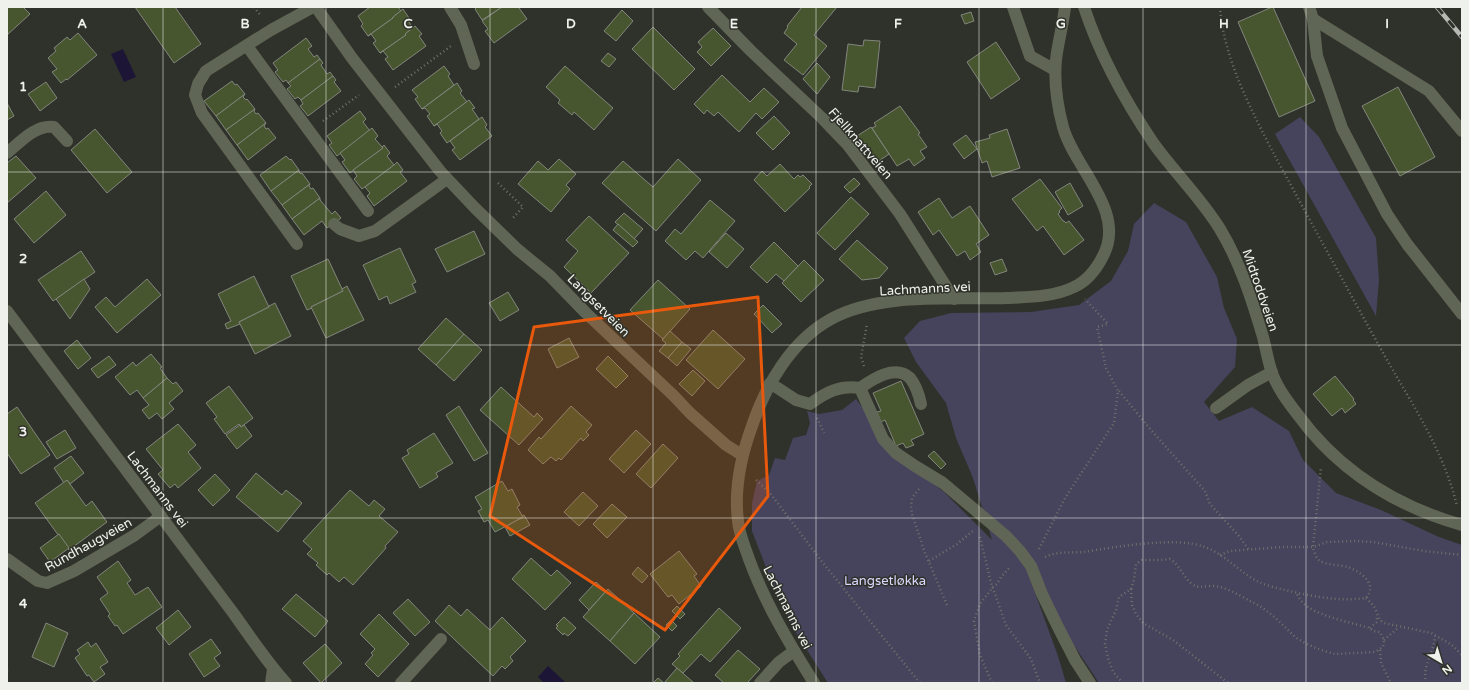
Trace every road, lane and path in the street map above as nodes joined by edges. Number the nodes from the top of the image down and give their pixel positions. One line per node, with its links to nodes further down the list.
1 (315, 7): 11 (street); 14 (street, Langsetveien)
2 (450, 7): 10 (street)
3 (708, 7): 27 (street, Fjellknattveien)
4 (1013, 7): 13 (street)
5 (1065, 7): 13 (street, Lachmanns vei)
6 (1084, 7): 31 (street, Midtoddveien)
7 (1220, 7): 42 (path)
8 (1309, 7): 9 (street)
9 (1313, 19): 17 (street); 30 (street)
10 (465, 36): 12 (street); 15 (path)
11 (246, 46): 16 (street); 25 (street)
12 (474, 64)
13 (1055, 70): 26 (street, Lachmanns vei)
14 (373, 85): 15 (street, Langsetveien); 16 (path)
15 (382, 97): 20 (street, Langsetveien)
16 (309, 131): 22 (street)
17 (1462, 131)
18 (68, 141): 19 (street)
19 (7, 153)
20 (443, 175): 24 (street); 38 (street, Langsetveien)
21 (498, 184): 23 (path)
22 (368, 211)
23 (509, 222)
24 (334, 224)
25 (297, 244)
26 (1074, 287): 27 (street, Lachmanns vei); 34 (path)
27 (954, 299): 28 (street, Lachmanns vei)
28 (872, 304): 32 (street, Lachmanns vei); 33 (path)
29 (7, 310): 40 (street, Lachmanns vei)
30 (1462, 314)
31 (1272, 372): 36 (street); 37 (street, Midtoddveien)
32 (770, 383): 33 (street); 38 (street, Lachmanns vei)
33 (860, 388): 35 (street); 39 (street)
34 (1118, 391): 45 (path); 51 (path)
35 (921, 404)
36 (1216, 408)
37 (1328, 449): 42 (street, Midtoddveien); 44 (path)
38 (742, 455): 64 (street, Lachmanns vei); 72 (path)
39 (943, 483): 41 (street); 50 (path)
40 (161, 516): 49 (street, Rundhaugveien); 66 (street, Lachmanns vei)
41 (988, 520): 43 (path); 46 (street)
42 (1462, 525)
43 (977, 528): 50 (path); 52 (path)
44 (1312, 548): 45 (path); 47 (path); 55 (path)
45 (1249, 550): 48 (path)
46 (1022, 555): 51 (street); 52 (path)
47 (1462, 555)
48 (1220, 556): 51 (path); 54 (path)
49 (7, 559)
50 (929, 561): 56 (path)
51 (1031, 566): 75 (street)
52 (993, 587): 73 (path); 74 (path)
53 (1130, 588): 63 (path); 76 (path); 77 (path)
54 (1296, 592): 55 (path); 59 (path)
55 (1366, 598): 57 (path)
56 (947, 605)
57 (1377, 616): 58 (path); 59 (path)
58 (1399, 627): 60 (path); 62 (path)
59 (1370, 628): 62 (path)
60 (1435, 636): 65 (path); 79 (path)
61 (441, 639): 69 (street)
62 (1384, 640): 63 (path)
63 (1380, 650): 78 (path)
64 (794, 651): 70 (street); 71 (street, Lachmanns vei)
65 (1462, 655)
66 (273, 669): 67 (street); 68 (street, Lachmanns vei)
67 (271, 683)
68 (286, 683)
69 (401, 683)
70 (760, 683)
71 (814, 683)
72 (920, 683)
73 (992, 683)
74 (1040, 683)
75 (1090, 683)
76 (1123, 683)
77 (1228, 683)
78 (1391, 683)
79 (1426, 683)

